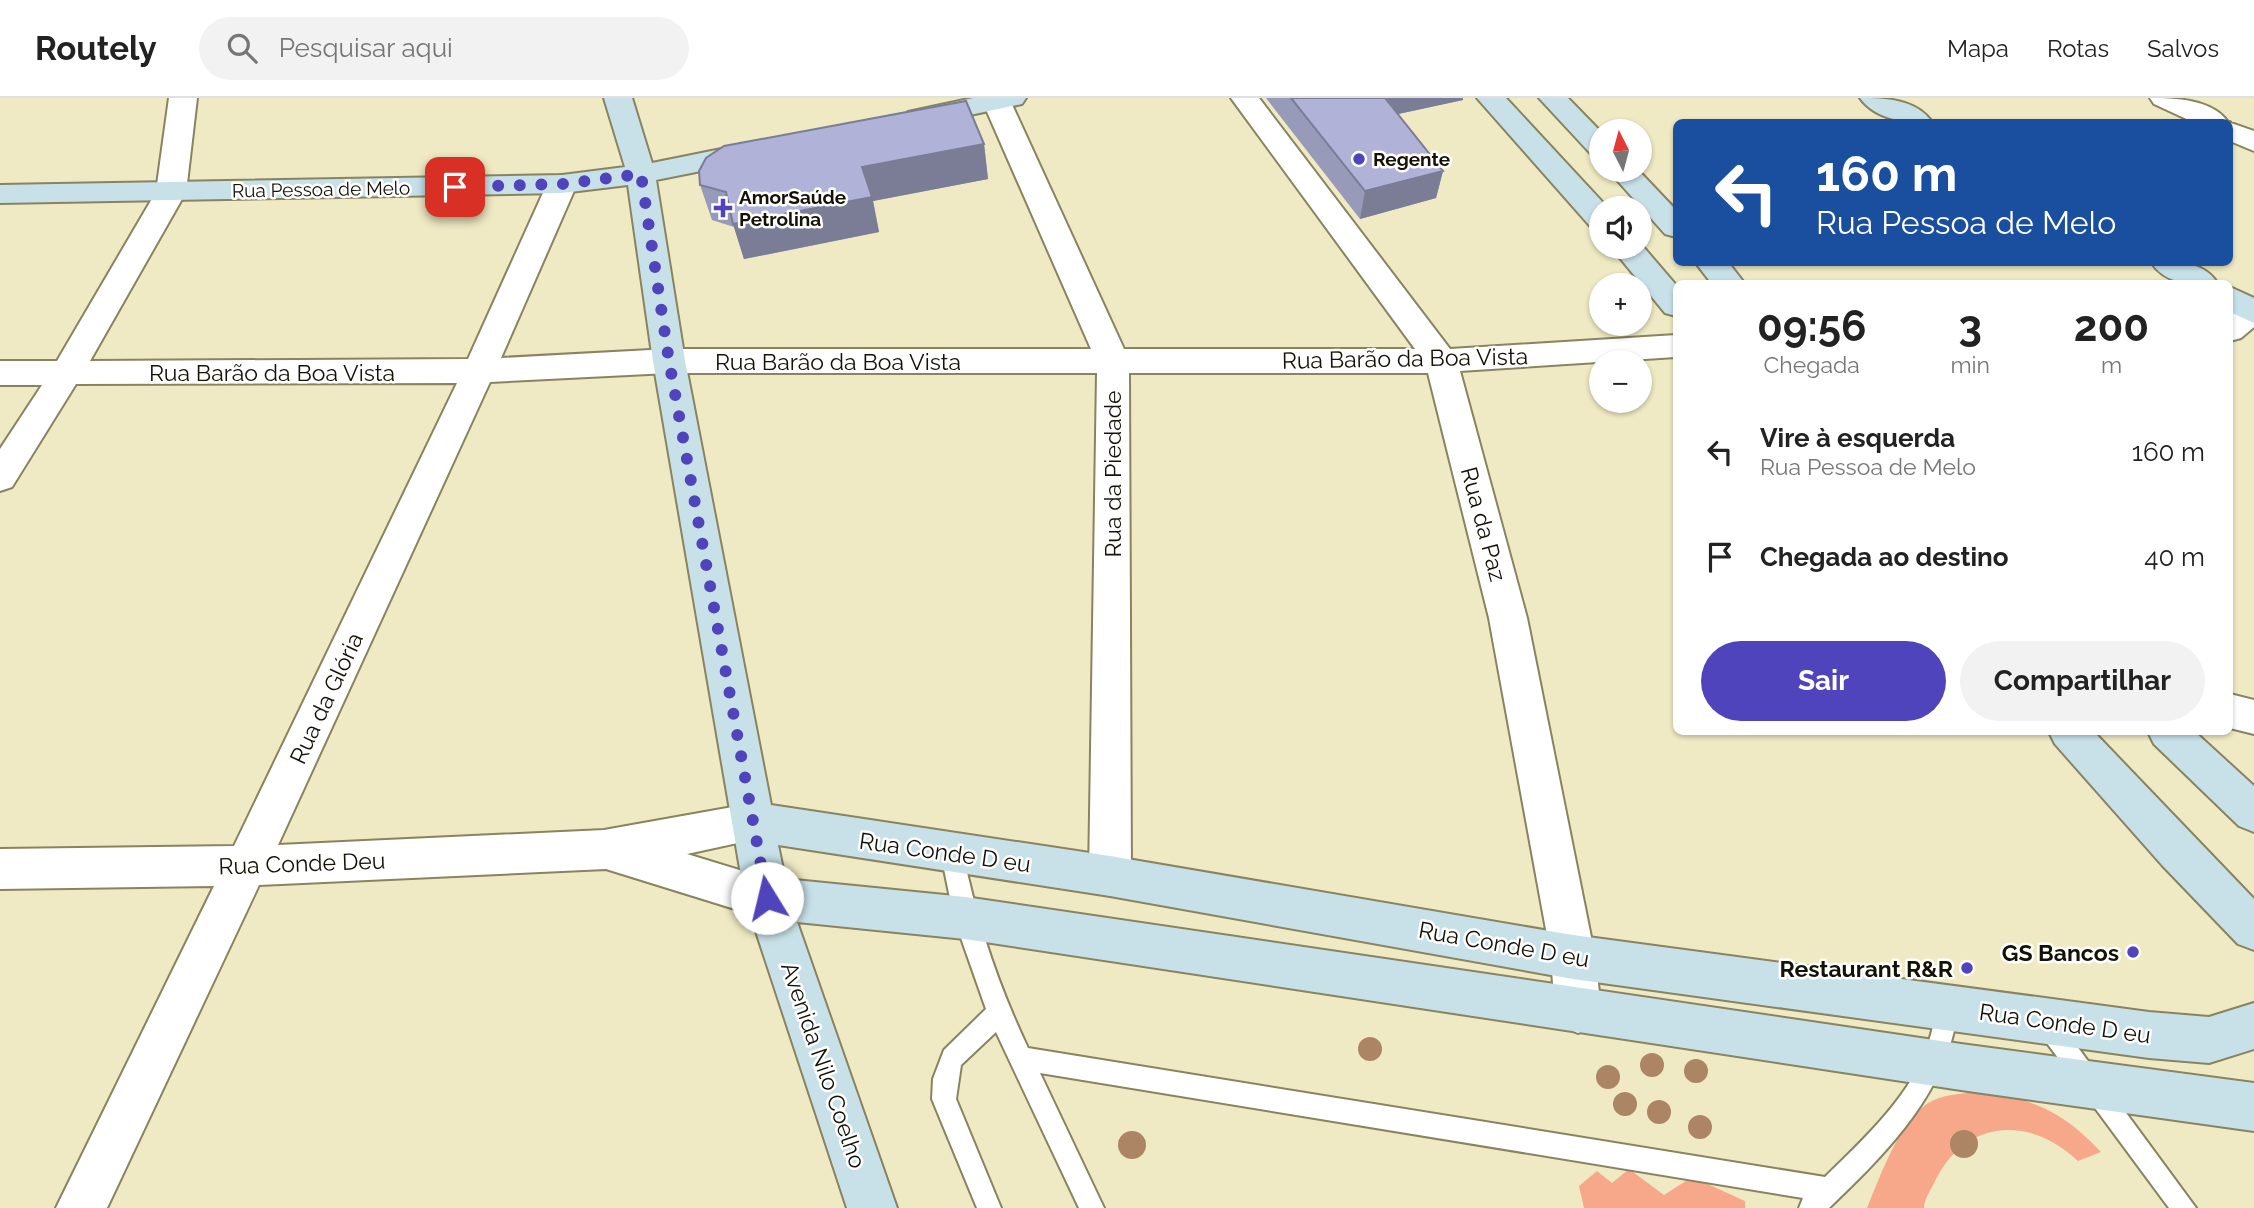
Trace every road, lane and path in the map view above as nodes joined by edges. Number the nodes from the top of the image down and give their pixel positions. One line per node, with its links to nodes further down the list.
1 (183, 98): 21 (street)
2 (618, 98): 18 (main road, Avenida Nilo Coelho)
3 (1245, 98): 33 (street, Rua da Paz)
4 (1491, 98): 16 (main road)
5 (1553, 98): 13 (main road)
6 (1874, 98): 9 (main road)
7 (2164, 98): 10 (street)
8 (1001, 99): 11 (main road); 34 (street, Rua da Piedade)
9 (1912, 119)
10 (2208, 119)
11 (887, 124)
12 (2233, 132): 14 (street)
13 (1589, 136)
14 (2254, 142)
15 (778, 146): 18 (main road, Rua Pessoa de Melo)
16 (1553, 164): 17 (main road); 23 (main road)
17 (1589, 167)
18 (641, 174): 20 (main road, Rua Pessoa de Melo); 32 (main road, Avenida Nilo Coelho)
19 (1633, 182): 24 (main road)
20 (562, 184): 21 (main road, Rua Pessoa de Melo); 35 (street, Rua da Glória)
21 (171, 192): 22 (main road, Rua Pessoa de Melo); 36 (street)
22 (0, 194)
23 (1589, 205)
24 (1673, 224)
25 (1636, 259): 30 (main road)
26 (1714, 266): 28 (main road)
27 (2173, 266): 29 (main road)
28 (1726, 280)
29 (2196, 280)
30 (1673, 302)
31 (1673, 345): 33 (street, Rua Barão da Boa Vista)
32 (669, 361): 34 (street, Rua Barão da Boa Vista); 35 (street, Rua Barão da Boa Vista); 44 (main road, Avenida Nilo Coelho)
33 (1441, 361): 34 (street, Rua Barão da Boa Vista); 53 (street, Rua da Paz)
34 (1113, 362): 49 (street, Rua da Piedade)
35 (480, 371): 36 (street, Rua Barão da Boa Vista); 47 (street, Rua da Glória)
36 (67, 372): 37 (street, Rua Barão da Boa Vista); 38 (street)
37 (0, 373)
38 (0, 478)
39 (2233, 712): 40 (street)
40 (2254, 717)
41 (2072, 735): 52 (main road)
42 (2171, 735): 43 (main road)
43 (2254, 813)
44 (755, 822): 45 (street, Rua Conde Deu); 46 (main road, Rua Conde D eu); 50 (main road, Avenida Nilo Coelho)
45 (604, 850): 47 (street, Rua Conde Deu); 50 (street, Rua Conde Deu)
46 (952, 854): 49 (main road, Rua Conde D eu); 51 (lane)
47 (247, 866): 48 (street, Rua Conde Deu); 64 (street, Rua da Glória)
48 (0, 869)
49 (1110, 876): 53 (main road, Rua Conde D eu)
50 (767, 898): 51 (main road); 65 (main road, Avenida Nilo Coelho)
51 (965, 918): 55 (main road); 56 (lane)
52 (2254, 929)
53 (1573, 957): 54 (main road, Rua Conde D eu); 55 (street, Rua da Paz)
54 (1949, 1008): 57 (main road, Rua Conde D eu); 60 (lane)
55 (1578, 1010): 60 (main road)
56 (999, 1013): 59 (lane); 66 (lane)
57 (2045, 1020): 58 (main road, Rua Conde D eu); 61 (lane)
58 (2254, 1026)
59 (1023, 1059): 63 (lane); 67 (lane)
60 (1933, 1063): 61 (main road); 63 (lane)
61 (2096, 1086): 62 (main road); 69 (lane)
62 (2254, 1107)
63 (1830, 1190): 68 (lane)
64 (81, 1208)
65 (872, 1208)
66 (989, 1208)
67 (1092, 1208)
68 (1811, 1208)
69 (2184, 1208)

